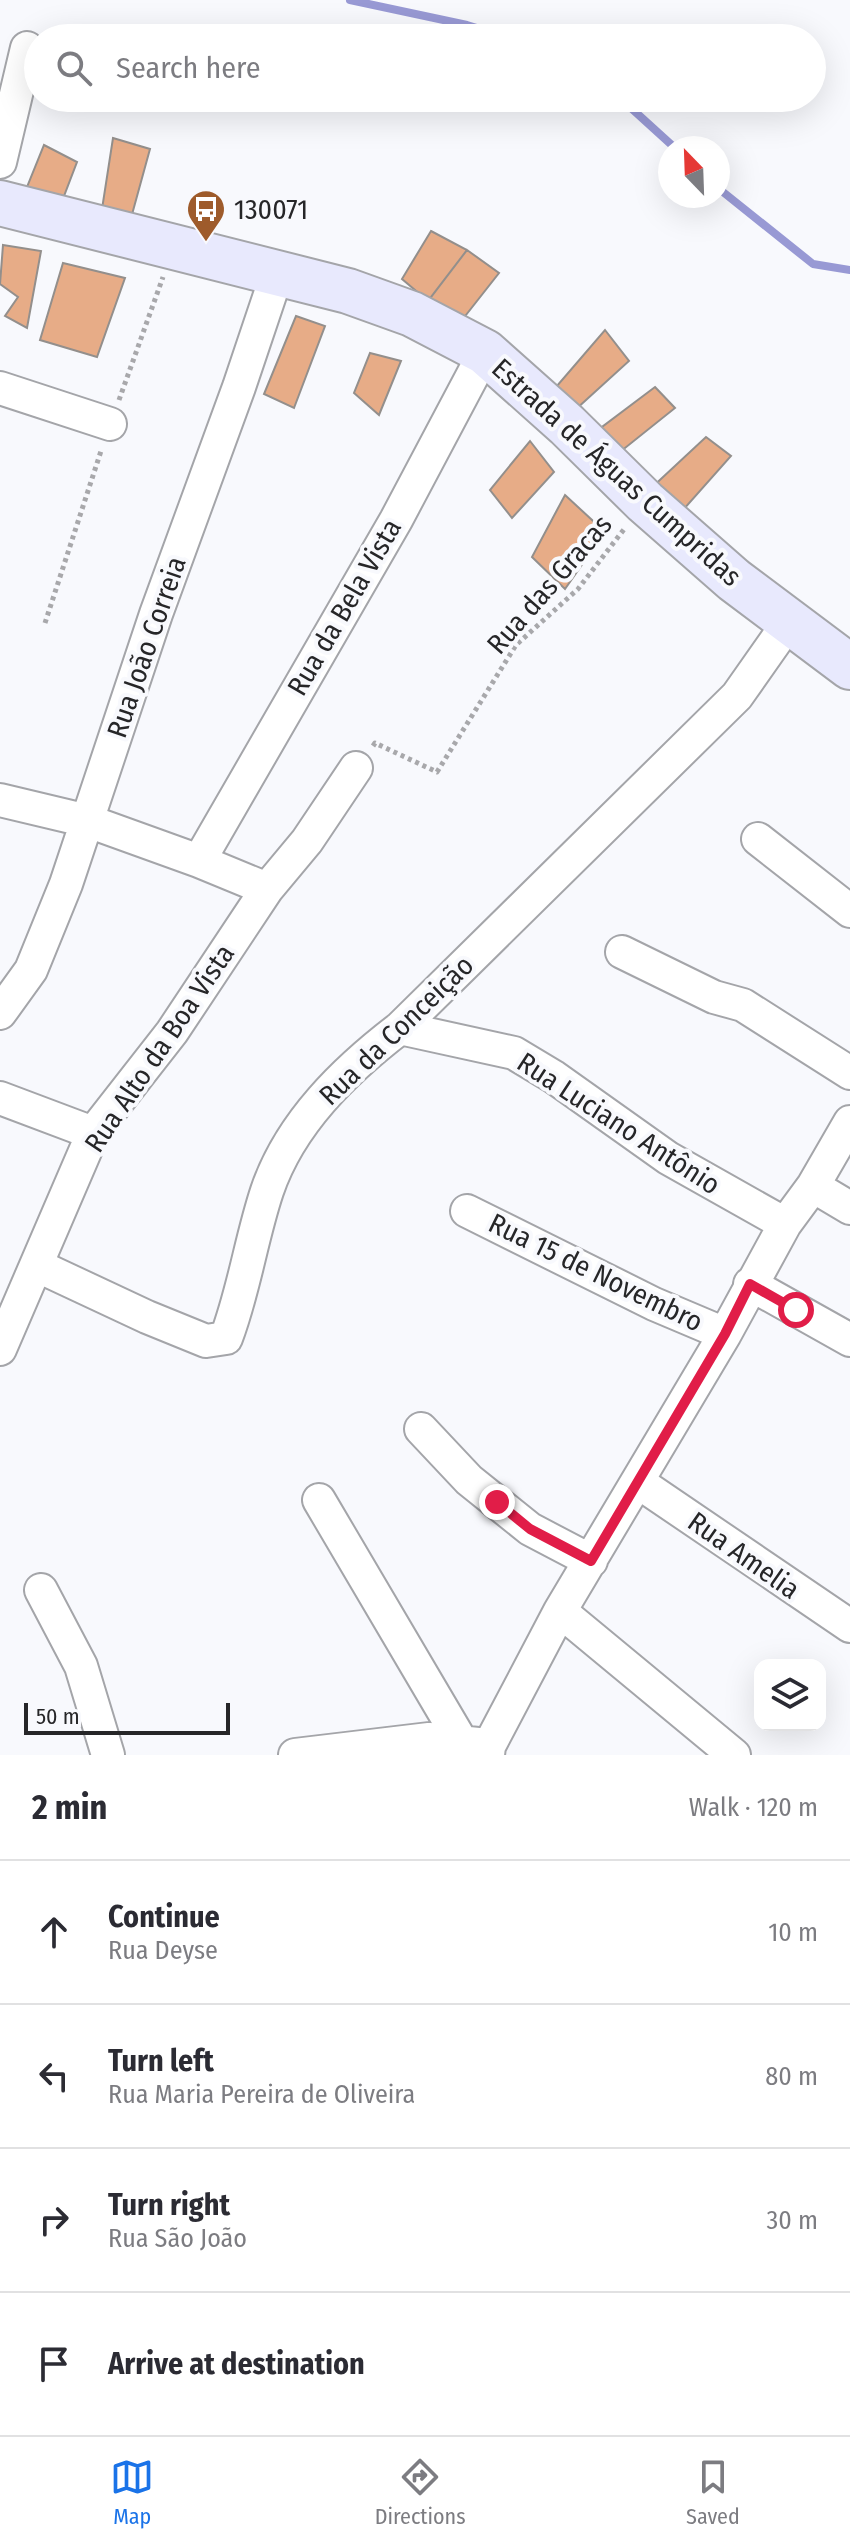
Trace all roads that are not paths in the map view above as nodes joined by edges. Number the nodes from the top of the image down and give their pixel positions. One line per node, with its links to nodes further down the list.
1 (24, 61): 2 (street)
2 (0, 162)
3 (0, 203): 4 (main road, Estrada de Águas Cumpridas)
4 (277, 274): 5 (main road, Estrada de Águas Cumpridas); 12 (street, Rua João Correia)
5 (485, 352): 8 (main road, Estrada de Águas Cumpridas); 14 (street, Rua da Bela Vista)
6 (0, 388): 7 (street)
7 (110, 424)
8 (789, 622): 9 (main road, Estrada de Águas Cumpridas); 19 (street, Rua da Conceição)
9 (850, 667)
10 (356, 768): 15 (street, Rua Alto da Boa Vista)
11 (0, 800): 12 (street)
12 (88, 821): 14 (street); 18 (street, Rua João Correia)
13 (758, 839): 16 (street)
14 (199, 861): 15 (street)
15 (267, 889): 23 (street, Rua Alto da Boa Vista)
16 (850, 911)
17 (622, 952): 20 (street)
18 (0, 1013)
19 (400, 1028): 27 (street, Rua Luciano Antônio); 28 (street, Rua da Conceição)
20 (850, 1073)
21 (0, 1098): 23 (street)
22 (850, 1122): 24 (street)
23 (93, 1133): 28 (street, Rua Alto da Boa Vista)
24 (813, 1186): 25 (street); 27 (street)
25 (850, 1208)
26 (467, 1211): 30 (street, Rua 15 de Novembro)
27 (785, 1224): 29 (street)
28 (38, 1266): 32 (street, Rua Alto da Boa Vista)
29 (750, 1284): 30 (street); 31 (street)
30 (725, 1334): 34 (street)
31 (850, 1340)
32 (0, 1349)
33 (421, 1429): 36 (street)
34 (638, 1482): 36 (street); 39 (street, Rua Amelia)
35 (319, 1500): 40 (street)
36 (591, 1561): 38 (street)
37 (41, 1590): 41 (street)
38 (560, 1611): 40 (street); 43 (street)
39 (850, 1626)
40 (480, 1747): 42 (street)
41 (108, 1755)
42 (295, 1755)
43 (734, 1755)

